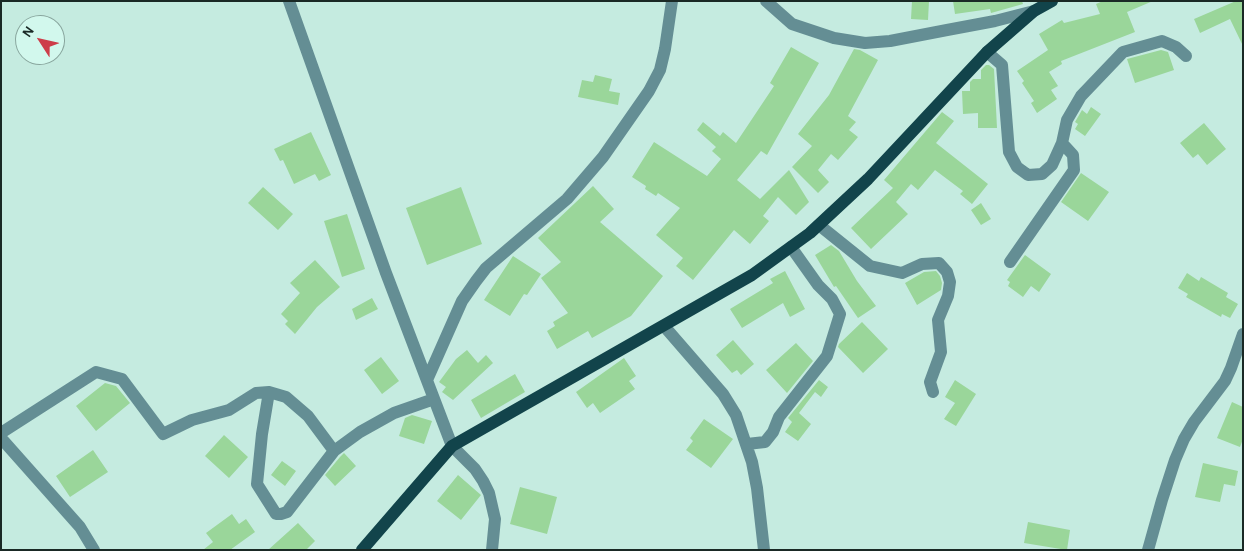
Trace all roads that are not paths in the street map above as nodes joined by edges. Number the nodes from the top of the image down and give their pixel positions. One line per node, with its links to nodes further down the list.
1 (289, 1): 14 (street)
2 (672, 1): 14 (street)
3 (766, 1): 5 (street)
4 (1052, 1): 5 (main road)
5 (1034, 11): 6 (main road)
6 (987, 52): 8 (street); 9 (main road)
7 (1186, 56): 8 (street)
8 (1062, 143): 11 (street)
9 (819, 225): 10 (main road); 16 (street)
10 (791, 247): 12 (main road); 20 (street)
11 (1010, 262)
12 (664, 326): 20 (street); 21 (main road)
13 (1243, 334): 27 (street)
14 (427, 380): 17 (street)
15 (269, 392): 18 (street); 22 (street); 22 (street)
16 (932, 392)
17 (434, 399): 21 (street); 22 (street)
18 (1, 433)
19 (1, 438): 23 (street)
20 (747, 444): 26 (street)
21 (452, 446): 24 (main road); 25 (street)
22 (334, 451)
23 (94, 550)
24 (362, 550)
25 (492, 550)
26 (764, 550)
27 (1148, 550)

